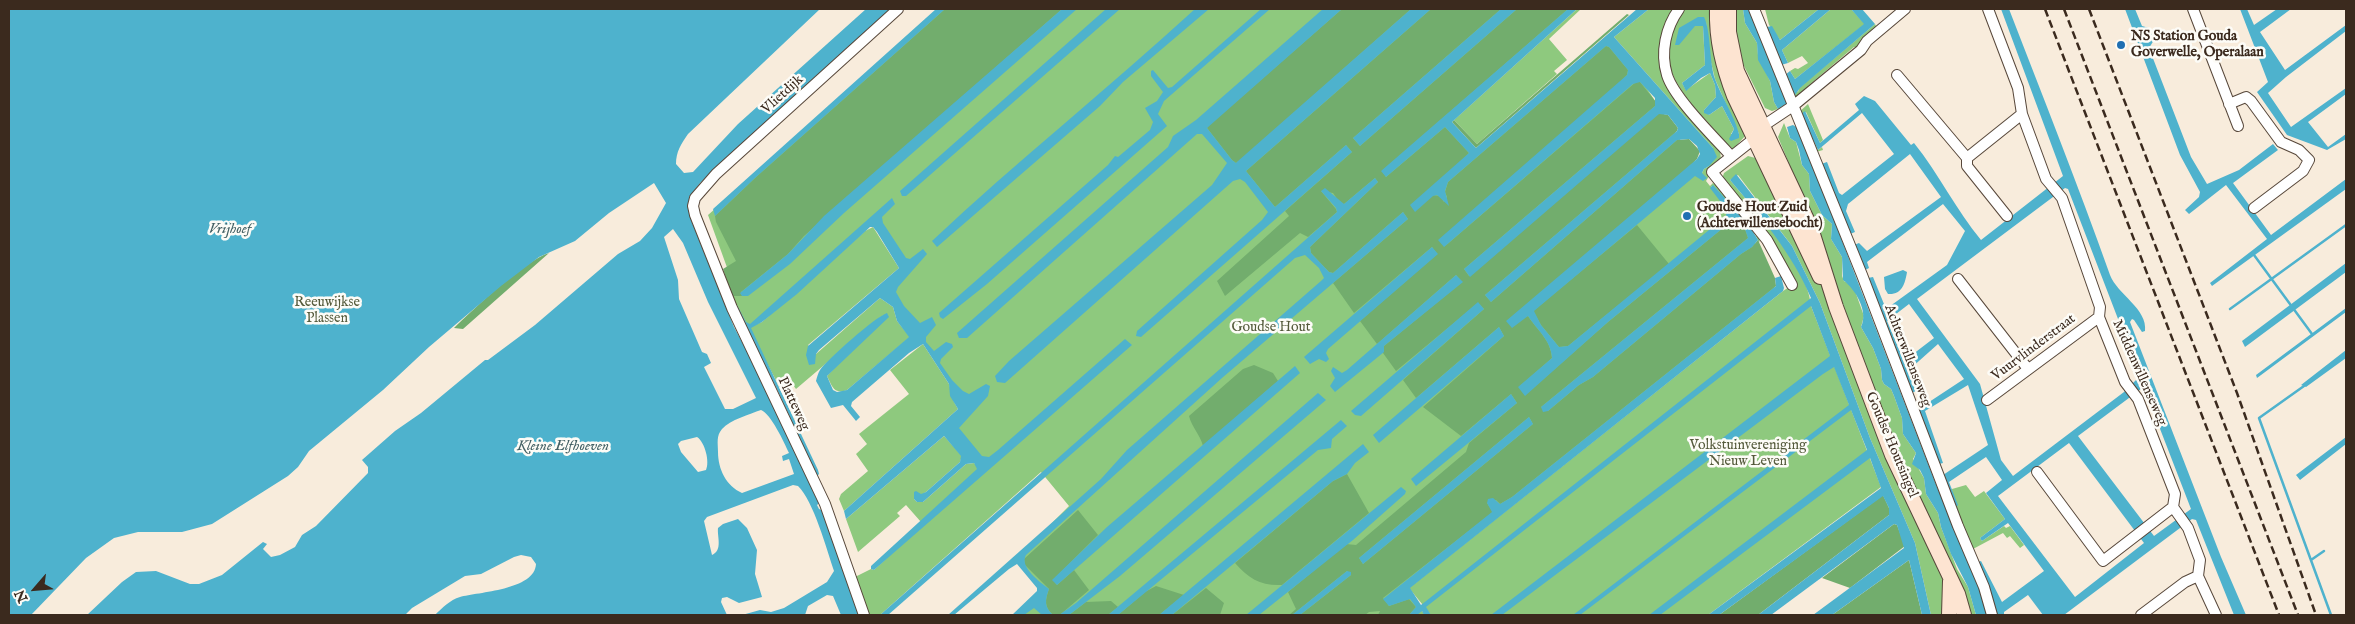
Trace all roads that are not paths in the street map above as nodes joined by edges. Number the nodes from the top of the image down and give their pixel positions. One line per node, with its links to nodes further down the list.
1 (898, 9): 18 (street, Vlietdijk)
2 (1679, 9): 16 (street)
3 (1717, 9): 15 (main road, Goudse Houtsingel)
4 (1729, 9): 13 (main road, Goudse Houtsingel)
5 (1754, 9): 11 (street, Achterwillenseweg)
6 (1905, 9): 11 (street)
7 (1988, 9): 12 (street, Middenwillenseweg)
8 (2196, 9): 10 (street)
9 (1897, 75): 17 (street)
10 (2229, 104): 14 (street); 19 (street)
11 (1793, 106): 13 (street); 34 (street, Achterwillenseweg)
12 (2022, 114): 17 (street); 24 (street, Middenwillenseweg)
13 (1763, 126): 15 (street); 23 (main road, Goudse Houtsingel)
14 (2238, 126)
15 (1755, 138): 16 (street); 23 (main road, Goudse Houtsingel)
16 (1731, 156): 22 (street)
17 (1967, 158): 20 (street)
18 (693, 206): 31 (street, Platteweg)
19 (2254, 208)
20 (2007, 216)
21 (1958, 279): 25 (street)
22 (1792, 285)
23 (1836, 307): 30 (main road, Goudse Houtsingel)
24 (2099, 317): 25 (street, Vuurvlinderstraat); 28 (street, Middenwillenseweg)
25 (2028, 369): 26 (street, Vuurvlinderstraat)
26 (1986, 400)
27 (2037, 472): 28 (street)
28 (2176, 512): 29 (street)
29 (2198, 576): 35 (street); 36 (street)
30 (1950, 581): 32 (main road, Goudse Houtsingel); 33 (main road, Goudse Houtsingel)
31 (864, 615)
32 (1949, 615)
33 (1964, 615)
34 (1992, 615)
35 (2141, 615)
36 (2216, 615)

